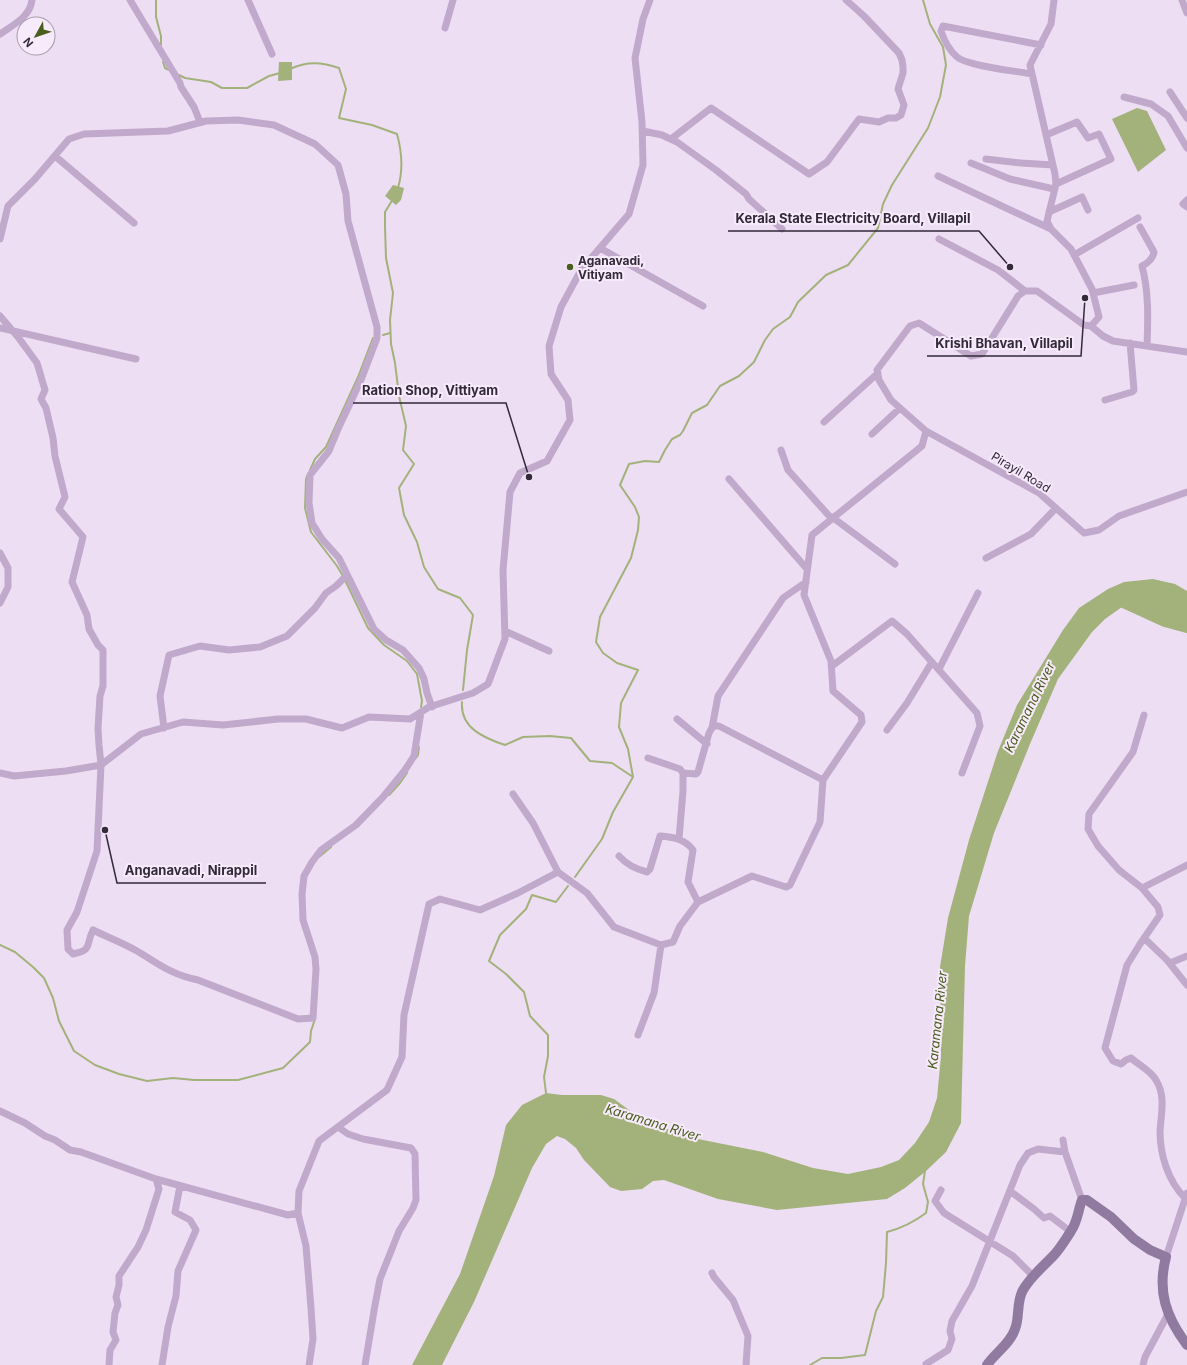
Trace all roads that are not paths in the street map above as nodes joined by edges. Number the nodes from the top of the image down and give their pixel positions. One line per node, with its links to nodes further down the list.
1 (32, 0): 11 (street)
2 (130, 0): 18 (street)
3 (248, 0): 13 (street)
4 (453, 0): 10 (street)
5 (650, 0): 19 (street)
6 (846, 0): 21 (street)
7 (1054, 0): 12 (street)
8 (1182, 0): 9 (street)
9 (1187, 13)
10 (446, 28)
11 (1, 31)
12 (1040, 45): 14 (street); 14 (street)
13 (272, 54)
14 (1032, 74): 20 (street)
15 (1170, 92): 17 (street)
16 (1124, 97): 22 (street)
17 (1186, 114)
18 (200, 122): 23 (street); 69 (street)
19 (643, 131): 21 (street); 40 (street)
20 (1046, 135): 26 (street); 28 (street)
21 (674, 140): 36 (street)
22 (1187, 148)
23 (55, 156): 34 (street); 38 (street)
24 (986, 159): 26 (street)
25 (971, 163): 28 (street)
26 (1053, 165): 28 (street)
27 (938, 176): 37 (street)
28 (1055, 186): 32 (street)
29 (1187, 200): 30 (street)
30 (1187, 207)
31 (1088, 210): 32 (street)
32 (1049, 212): 37 (street)
33 (1138, 218): 41 (street)
34 (134, 222)
35 (1140, 227): 51 (street)
36 (782, 229)
37 (1051, 229): 41 (street)
38 (0, 239)
39 (939, 239): 43 (street)
40 (600, 248): 45 (street); 73 (street)
41 (1074, 255): 44 (street)
42 (1134, 285): 44 (street)
43 (1026, 291): 47 (street); 54 (street)
44 (1093, 293): 47 (street)
45 (703, 306)
46 (0, 316): 49 (street)
47 (1092, 326): 50 (street)
48 (0, 328): 49 (street)
49 (13, 331): 53 (street); 87 (street)
50 (1130, 343): 51 (street); 55 (street)
51 (1147, 346): 52 (street)
52 (1187, 352)
53 (136, 359)
54 (878, 373): 56 (street, Pirayil Road); 57 (street)
55 (1105, 400)
56 (900, 408): 58 (street, Pirayil Road); 59 (street)
57 (824, 422)
58 (926, 431): 63 (street, Pirayil Road); 64 (street)
59 (872, 434)
60 (781, 450): 64 (street)
61 (729, 479): 68 (street)
62 (1187, 492): 63 (street, Pirayil Road)
63 (1056, 508): 66 (street)
64 (832, 518): 67 (street); 68 (street)
65 (0, 552): 72 (street)
66 (986, 558)
67 (895, 564)
68 (807, 569): 70 (street)
69 (347, 575): 78 (street); 82 (street)
70 (806, 582): 76 (street); 83 (street)
71 (978, 592): 77 (street)
72 (0, 604)
73 (505, 631): 74 (street); 78 (street)
74 (549, 651)
75 (932, 662): 76 (street); 77 (street); 84 (street)
76 (832, 666): 91 (street)
77 (939, 669): 90 (street)
78 (432, 707): 79 (street)
79 (421, 712): 82 (street); 87 (street)
80 (1144, 715): 97 (street)
81 (677, 719): 85 (street)
82 (164, 728): 87 (street)
83 (712, 728): 85 (street); 91 (street)
84 (888, 730)
85 (707, 744): 89 (street)
86 (648, 758): 89 (street)
87 (101, 765): 88 (street)
88 (0, 773)
89 (683, 773): 93 (street)
90 (962, 773)
91 (823, 780): 98 (street)
92 (513, 794): 96 (street)
93 (679, 839): 94 (street); 98 (street)
94 (619, 856)
95 (1187, 865): 97 (street)
96 (558, 872): 100 (street); 106 (street)
97 (1142, 888): 99 (street)
98 (698, 902): 100 (street)
99 (1144, 938): 102 (street); 114 (street)
100 (661, 944): 104 (street)
101 (1187, 956): 102 (street)
102 (1170, 963): 103 (street)
103 (1187, 984)
104 (638, 1035)
105 (0, 1111): 109 (street)
106 (338, 1127): 115 (street); 127 (street)
107 (1063, 1140): 108 (street)
108 (1065, 1152): 112 (street); 113 (street)
109 (156, 1179): 110 (street); 124 (street)
110 (180, 1186): 115 (street); 125 (street)
111 (941, 1190): 117 (street)
112 (1010, 1191): 116 (street); 117 (street)
113 (1082, 1200): 116 (street); 118 (street)
114 (1186, 1200): 118 (street)
115 (298, 1213): 126 (street)
116 (1071, 1232): 120 (street)
117 (989, 1242): 120 (street); 123 (street)
118 (1166, 1257): 121 (street)
119 (712, 1273): 128 (street)
120 (1033, 1276): 129 (street)
121 (1168, 1314): 122 (street); 130 (street)
122 (1187, 1345)
123 (926, 1364)
124 (108, 1365)
125 (162, 1365)
126 (309, 1365)
127 (365, 1365)
128 (746, 1365)
129 (987, 1365)
130 (1143, 1365)

